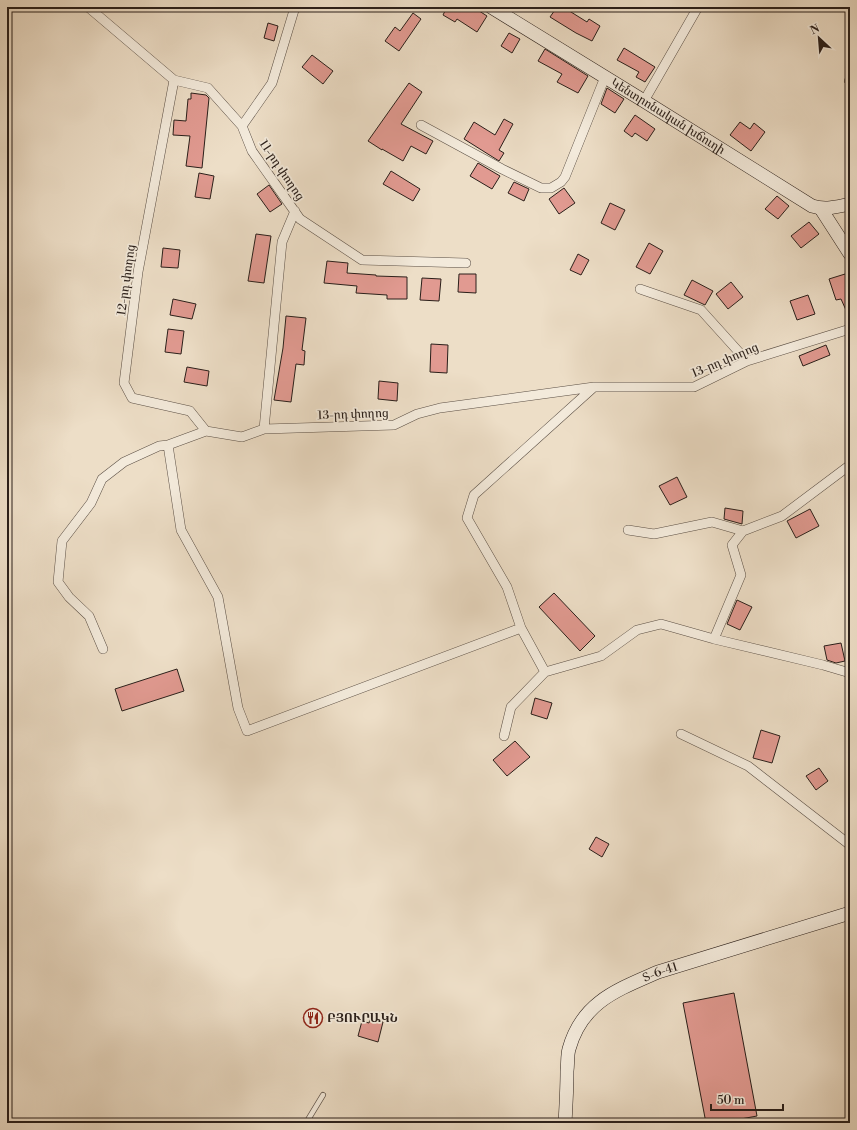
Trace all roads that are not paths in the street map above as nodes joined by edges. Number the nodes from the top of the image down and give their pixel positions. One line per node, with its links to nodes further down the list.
1 (88, 7): 7 (street)
2 (295, 7): 11 (street)
3 (490, 7): 6 (main road, Կենտրոնական խճուղի)
4 (698, 7): 9 (street)
5 (850, 73): 8 (lane)
6 (605, 77): 9 (main road, Կենտրոնական խճուղի); 10 (street)
7 (174, 80): 11 (street); 22 (street, 12-րդ փողոց)
8 (847, 81)
9 (644, 101): 13 (main road, Կենտրոնական խճուղի)
10 (421, 125)
11 (242, 126): 14 (street, 11-րդ փողոց)
12 (850, 204): 13 (main road)
13 (821, 209): 15 (main road)
14 (295, 210): 16 (street); 21 (street, 11-րդ փողոց)
15 (850, 254)
16 (466, 263)
17 (640, 289): 19 (street)
18 (850, 329): 19 (street, 13-րդ փողոց)
19 (747, 361): 20 (street, 13-րդ փողոց)
20 (594, 387): 21 (street, 13-րդ փողոց); 27 (street)
21 (264, 429): 22 (street, 13-րդ փողոց)
22 (206, 431): 23 (street, 13-րդ փողոց)
23 (168, 445): 27 (street); 29 (street, 13-րդ փողոց)
24 (850, 465): 26 (street)
25 (628, 530): 26 (street)
26 (743, 531): 28 (street)
27 (521, 628): 30 (street)
28 (714, 640): 30 (street); 31 (street)
29 (103, 649)
30 (545, 672): 33 (street)
31 (850, 673)
32 (681, 734): 34 (street)
33 (504, 736)
34 (850, 845)
35 (850, 913): 38 (main road, Տ-6-41 / Տ-6-41)
36 (323, 1095): 37 (lane)
37 (306, 1123)
38 (565, 1123)

